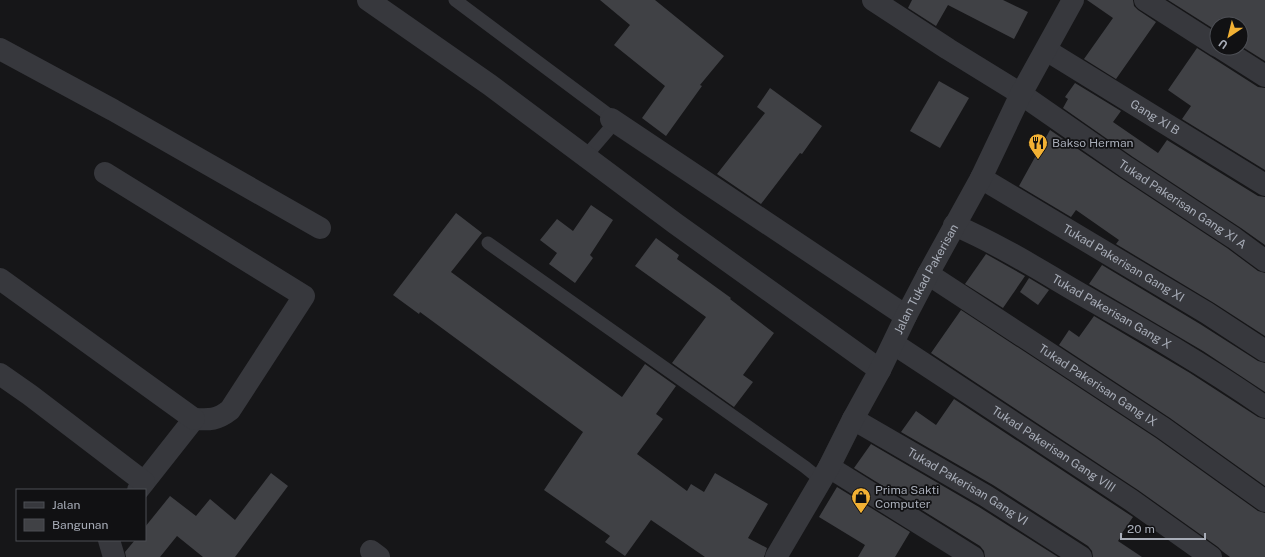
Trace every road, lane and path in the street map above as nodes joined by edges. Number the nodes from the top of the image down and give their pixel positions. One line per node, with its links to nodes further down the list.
1 (368, 0): 13 (street)
2 (455, 0): 12 (lane)
3 (873, 0): 11 (street, Tukad Pakerisan Gang XI A)
4 (1073, 0): 8 (street, Jalan Tukad Pakerisan)
5 (1145, 0): 6 (street)
6 (1209, 41)
7 (0, 49): 18 (street)
8 (1046, 50): 11 (street, Jalan Tukad Pakerisan); 16 (street, Gang XI B)
9 (1234, 56): 10 (street)
10 (1265, 76)
11 (1021, 94): 15 (street, Jalan Tukad Pakerisan); 20 (street, Tukad Pakerisan Gang XI A)
12 (611, 119): 13 (lane); 23 (street)
13 (585, 156): 26 (street)
14 (105, 173): 29 (street)
15 (981, 178): 17 (street, Jalan Tukad Pakerisan); 25 (street, Tukad Pakerisan Gang XI)
16 (1265, 185)
17 (954, 225): 21 (street, Jalan Tukad Pakerisan); 28 (street, Tukad Pakerisan Gang X)
18 (320, 228)
19 (488, 244): 31 (lane)
20 (1265, 260)
21 (928, 274): 23 (street, Jalan Tukad Pakerisan); 33 (street, Tukad Pakerisan Gang IX)
22 (0, 279): 29 (street)
23 (906, 316): 24 (street, Jalan Tukad Pakerisan)
24 (894, 344): 26 (street, Jalan Tukad Pakerisan); 39 (street, Tukad Pakerisan Gang VIII)
25 (1265, 351)
26 (880, 370): 30 (street, Jalan Tukad Pakerisan)
27 (0, 374): 32 (street)
28 (1265, 407)
29 (194, 419): 32 (street)
30 (853, 419): 31 (street, Jalan Tukad Pakerisan); 38 (street, Tukad Pakerisan Gang VI)
31 (825, 473): 36 (street, Jalan Tukad Pakerisan); 37 (street)
32 (141, 486)
33 (1265, 501)
34 (109, 541): 35 (street)
35 (114, 557)
36 (776, 557)
37 (973, 557)
38 (1081, 557)
39 (1211, 557)

